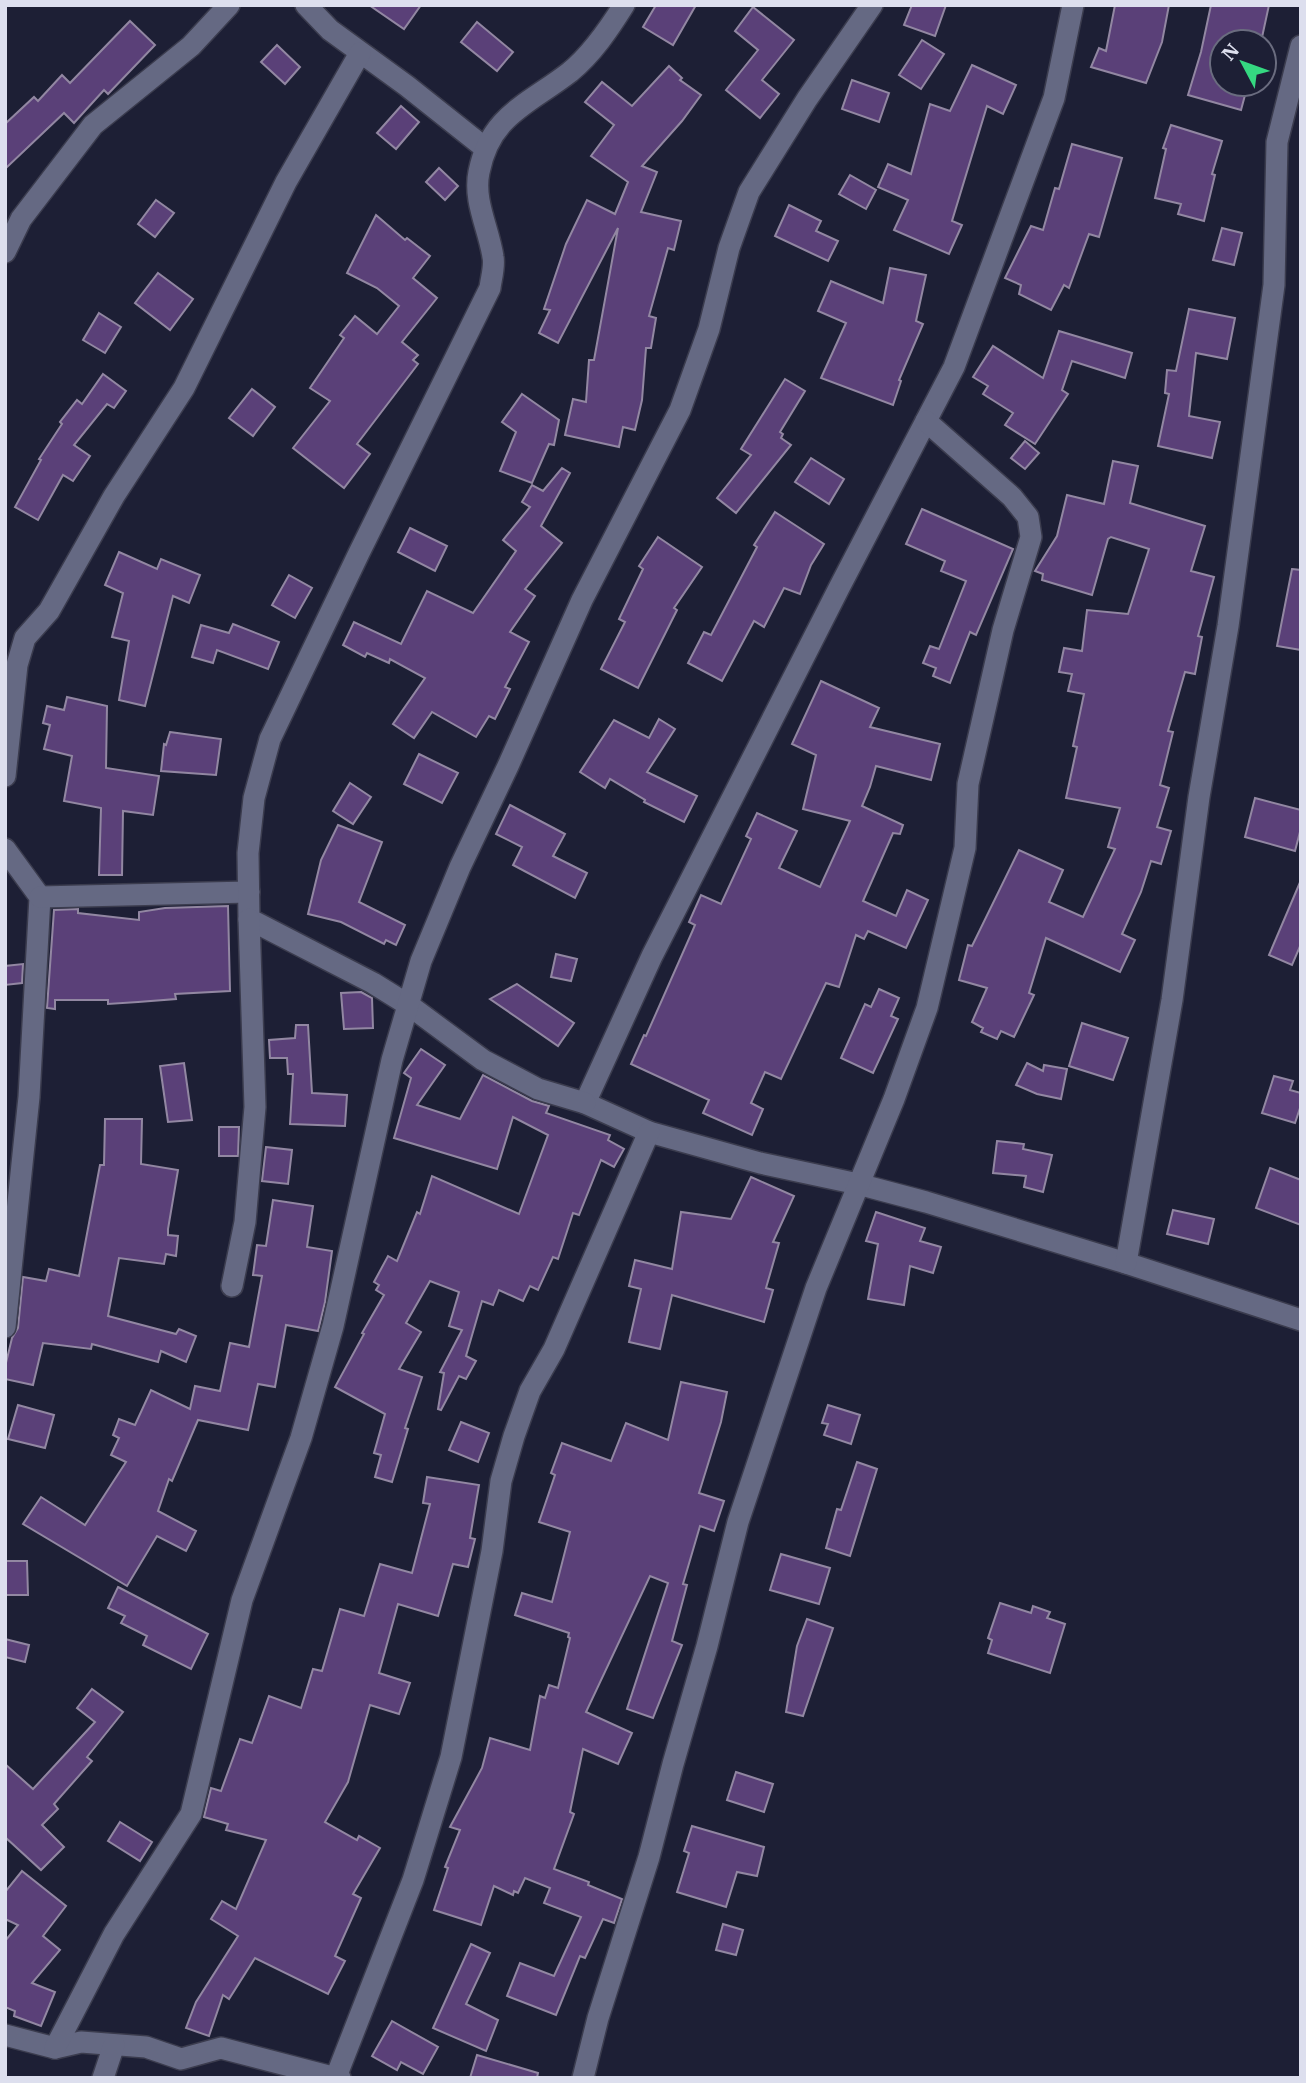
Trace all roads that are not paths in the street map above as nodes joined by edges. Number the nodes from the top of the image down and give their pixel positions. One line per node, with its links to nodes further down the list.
1 (229, 5): 9 (street)
2 (306, 5): 7 (street)
3 (624, 5): 8 (street)
4 (872, 5): 16 (street)
5 (1073, 5): 10 (street)
6 (1301, 46): 20 (street)
7 (360, 53): 8 (street); 11 (street)
8 (485, 148): 13 (street)
9 (5, 252)
10 (926, 421): 17 (street); 19 (street)
11 (5, 776)
12 (5, 849): 14 (street)
13 (249, 892): 14 (street); 15 (street)
14 (40, 897): 23 (street)
15 (249, 919): 16 (street); 21 (street)
16 (410, 1006): 17 (street); 26 (street)
17 (586, 1103): 18 (street)
18 (649, 1132): 19 (street); 27 (street)
19 (858, 1184): 20 (street); 29 (street)
20 (1126, 1263): 22 (street)
21 (232, 1286)
22 (1301, 1320)
23 (5, 1327)
24 (5, 2035): 26 (street)
25 (114, 2045): 26 (street); 27 (street); 28 (street)
26 (55, 2048)
27 (337, 2077)
28 (103, 2078)
29 (583, 2078)

